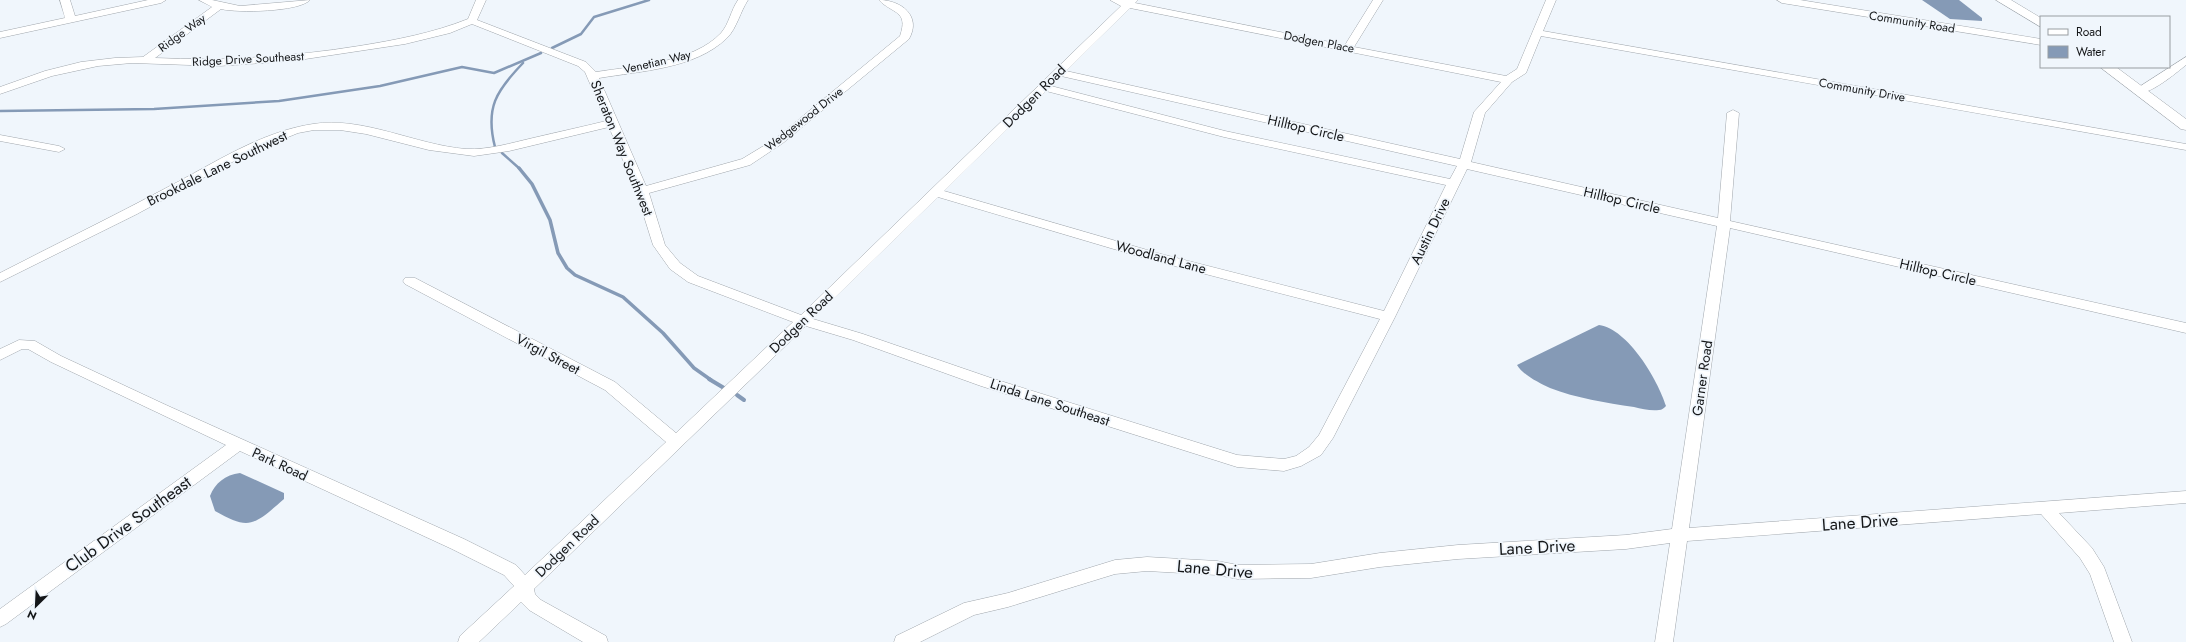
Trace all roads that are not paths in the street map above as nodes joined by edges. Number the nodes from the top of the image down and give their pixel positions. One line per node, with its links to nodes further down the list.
1 (65, 0): 14 (street)
2 (161, 0): 14 (street)
3 (204, 0): 13 (street)
4 (305, 0): 13 (street)
5 (480, 0): 15 (street)
6 (743, 0): 25 (street, Venetian Way)
7 (884, 0): 38 (street, Wedgewood Drive)
8 (1378, 0): 20 (street)
9 (1551, 0): 17 (street, Austin Drive)
10 (1782, 0): 19 (street, Community Road)
11 (2002, 0): 16 (main road)
12 (1126, 2): 20 (street, Dodgen Place); 24 (street, Dodgen Road)
13 (219, 6): 21 (street, Ridge Way)
14 (71, 20): 18 (street)
15 (472, 21): 21 (street, Ridge Drive Southeast); 25 (street, Sheraton Way Southwest)
16 (2040, 22)
17 (1539, 33): 26 (street, Austin Drive); 34 (street, Community Drive)
18 (0, 35)
19 (2040, 42)
20 (1349, 47): 26 (street, Dodgen Place)
21 (144, 60): 28 (street, Ridge Drive Southeast)
22 (2186, 60): 29 (street)
23 (2108, 68): 29 (main road)
24 (1058, 72): 27 (street, Dodgen Road); 36 (street, Hilltop Circle)
25 (594, 76): 31 (street, Sheraton Way Southwest)
26 (1508, 80): 36 (street, Austin Drive)
27 (1044, 87): 37 (street); 39 (street, Dodgen Road)
28 (0, 91)
29 (2140, 91): 32 (main road)
30 (1733, 113): 40 (street, Garner Road)
31 (614, 122): 38 (street, Sheraton Way Southwest); 41 (street, Brookdale Lane Southwest)
32 (2186, 126)
33 (0, 138): 35 (street)
34 (2186, 147)
35 (59, 149)
36 (1464, 164): 37 (street, Austin Drive); 40 (street, Hilltop Circle)
37 (1453, 183): 43 (street, Austin Drive)
38 (642, 191): 44 (street, Sheraton Way Southwest)
39 (935, 192): 43 (street, Woodland Lane); 44 (street, Dodgen Road)
40 (1724, 223): 45 (street, Hilltop Circle); 52 (street, Garner Road)
41 (0, 278)
42 (410, 281): 47 (street, Virgil Street)
43 (1388, 317): 49 (street, Austin Drive)
44 (802, 320): 47 (street, Dodgen Road); 49 (street, Linda Lane Southeast)
45 (2186, 328)
46 (0, 355): 48 (street, Park Road)
47 (676, 442): 53 (street, Dodgen Road)
48 (237, 445): 53 (street, Park Road); 54 (street, Club Drive Southeast)
49 (1301, 460)
50 (2186, 497): 51 (street, Lane Drive)
51 (2045, 508): 52 (street, Lane Drive); 59 (street)
52 (1679, 535): 57 (street, Lane Drive); 58 (street, Garner Road)
53 (525, 587): 55 (street, Dodgen Road); 56 (street)
54 (0, 618)
55 (467, 642)
56 (599, 642)
57 (903, 642)
58 (1664, 642)
59 (2123, 642)

